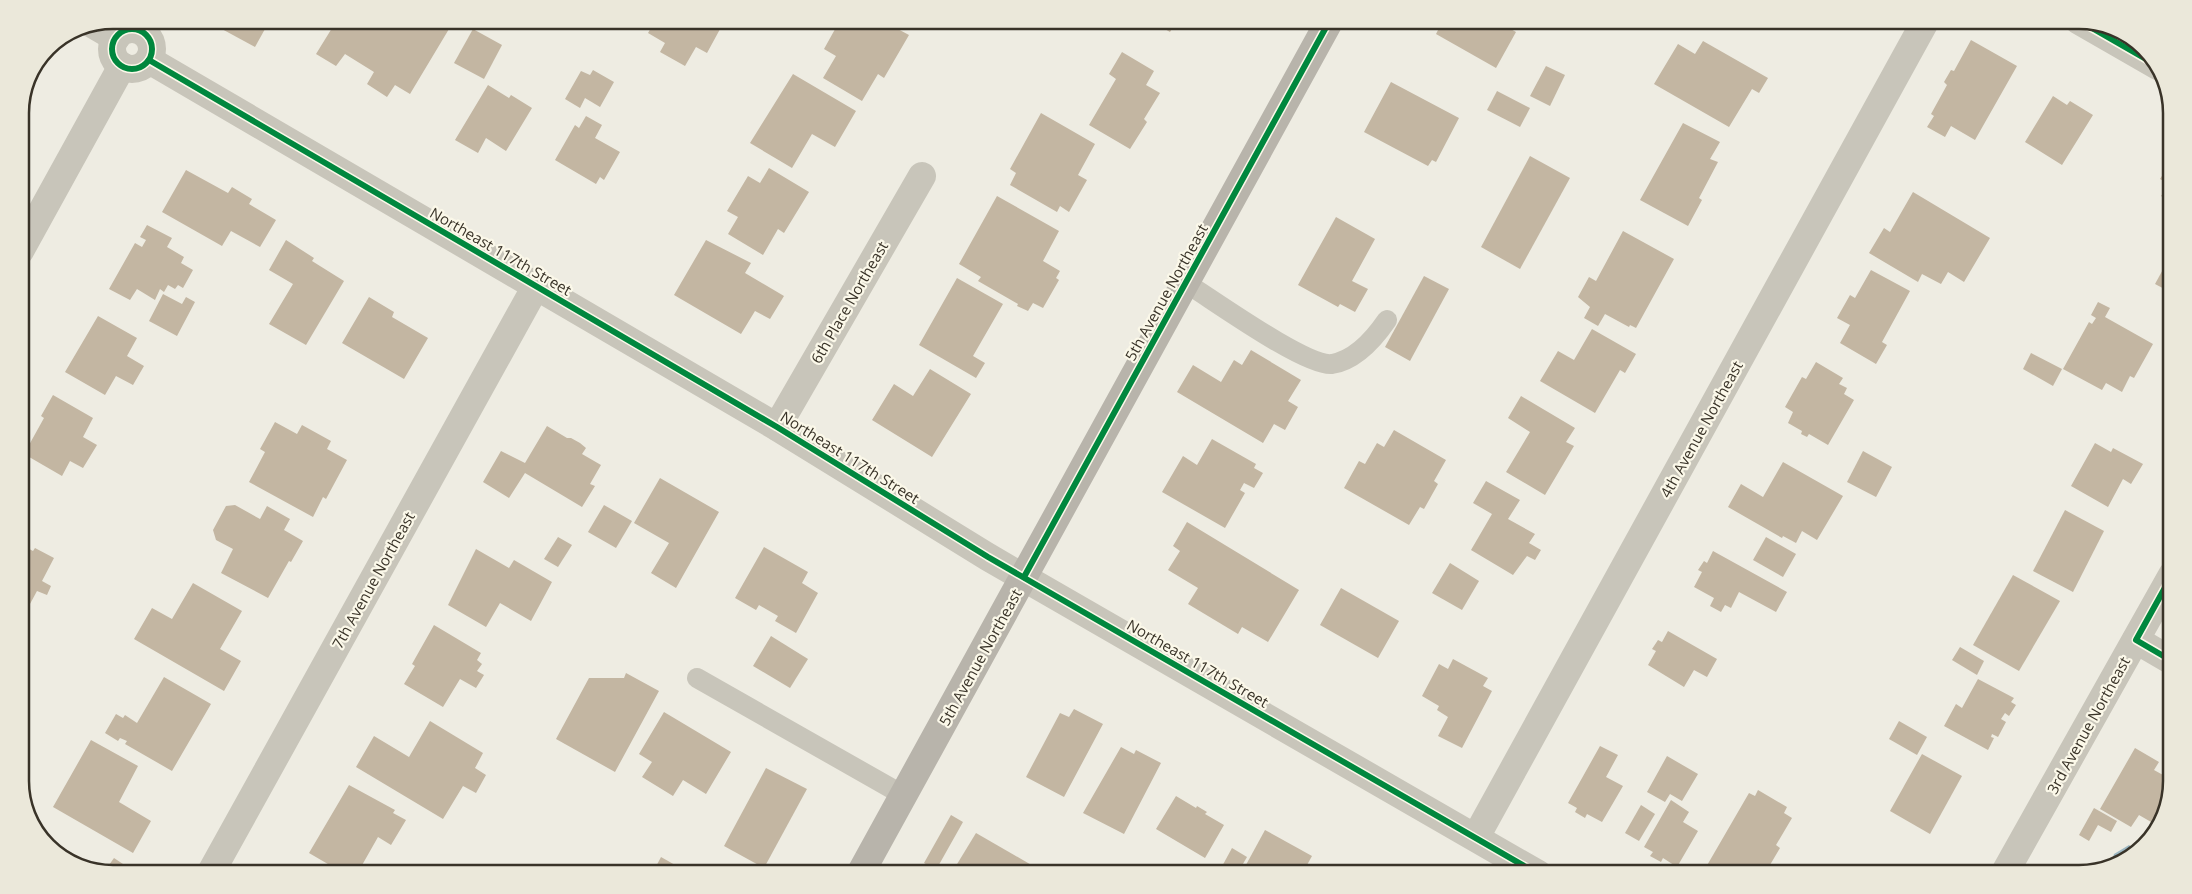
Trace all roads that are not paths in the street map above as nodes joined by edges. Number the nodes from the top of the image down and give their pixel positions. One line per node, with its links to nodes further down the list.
1 (1325, 29): 10 (main road, 5th Avenue Northeast)
2 (1921, 29): 20 (street, 4th Avenue Northeast)
3 (135, 30): 6 (street); 7 (street)
4 (2095, 30): 5 (street)
5 (2142, 57)
6 (149, 60): 7 (street); 11 (street, Northeast 117th Street)
7 (122, 66): 9 (street)
8 (922, 176): 13 (street, 6th Place Northeast)
9 (29, 235)
10 (1186, 283): 12 (lane); 14 (main road, 5th Avenue Northeast)
11 (536, 286): 13 (street, Northeast 117th Street); 21 (street, 7th Avenue Northeast)
12 (1387, 320)
13 (777, 427): 14 (street, Northeast 117th Street)
14 (1024, 577): 19 (main road, 5th Avenue Northeast); 20 (street, Northeast 117th Street)
15 (2163, 592): 16 (street, 3rd Avenue Northeast)
16 (2136, 640): 17 (street); 24 (street, 3rd Avenue Northeast)
17 (2163, 656)
18 (697, 678): 19 (lane)
19 (903, 795): 22 (main road, 5th Avenue Northeast)
20 (1476, 837): 23 (street, Northeast 117th Street)
21 (215, 865)
22 (865, 865)
23 (1523, 865)
24 (2009, 865)

